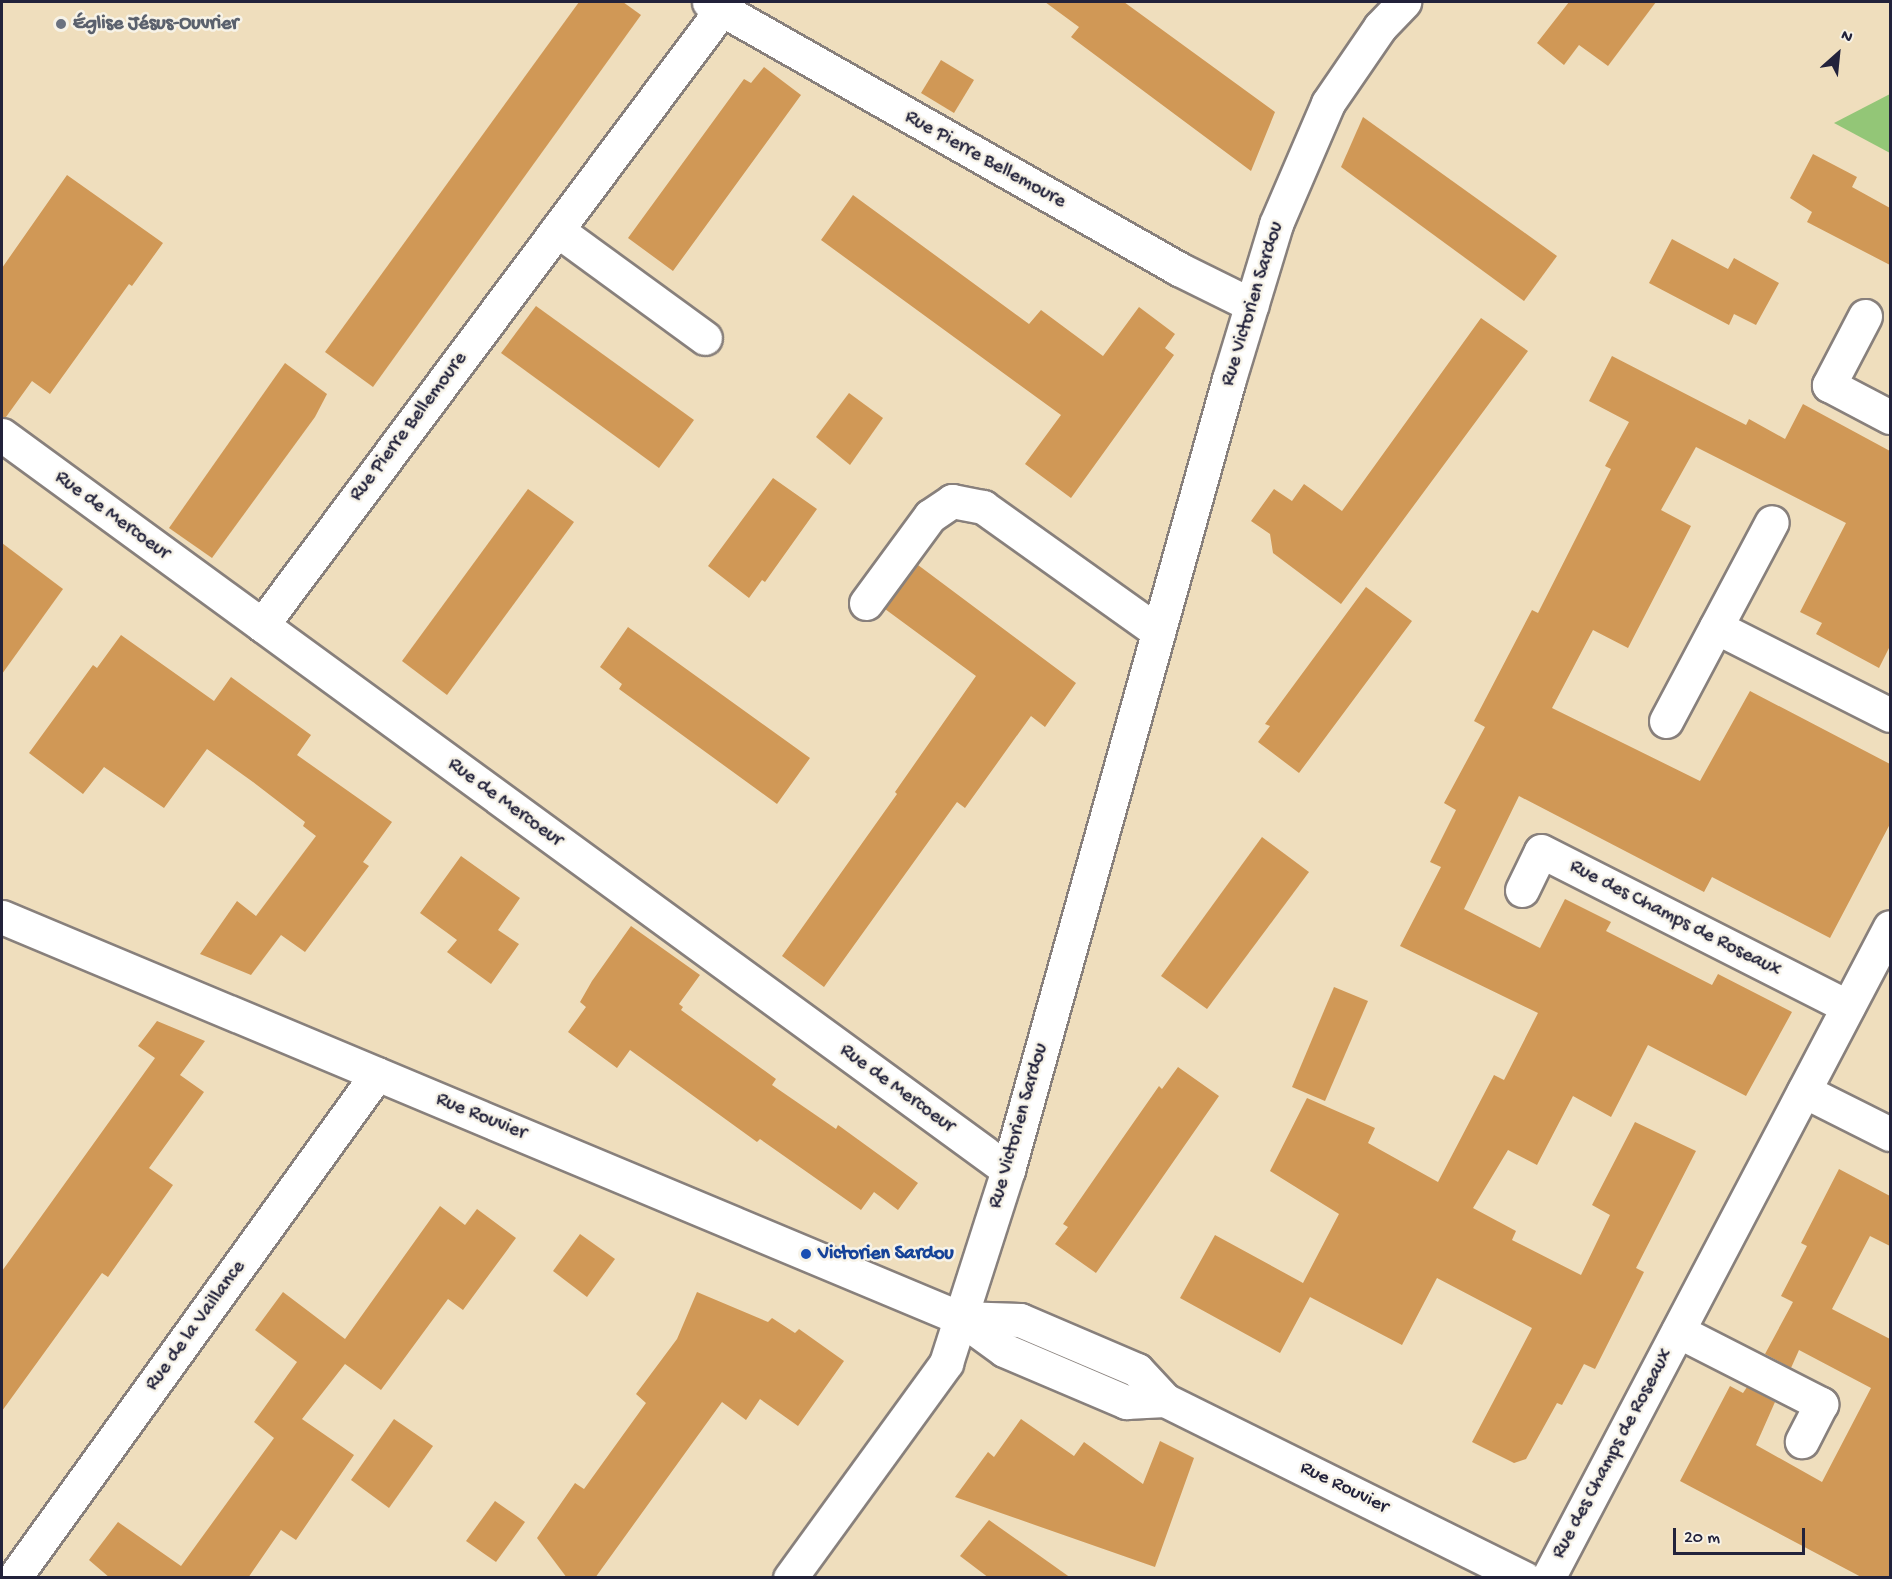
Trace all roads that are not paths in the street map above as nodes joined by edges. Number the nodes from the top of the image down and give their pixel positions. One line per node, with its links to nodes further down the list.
1 (1404, 2): 4 (street, Rue Victorien Sardou)
2 (715, 6): 3 (street, Rue Pierre Bellemoure); 4 (street, Rue Pierre Bellemoure)
3 (557, 230): 6 (street); 11 (street, Rue Pierre Bellemoure)
4 (1252, 305): 13 (street, Rue Victorien Sardou)
5 (1865, 316): 7 (street)
6 (705, 338)
7 (1890, 417)
8 (2, 435): 11 (street, Rue de Mercoeur)
9 (1772, 522): 12 (street)
10 (866, 603): 13 (street)
11 (262, 625): 23 (street, Rue de Mercoeur)
12 (1716, 627): 14 (street); 15 (street)
13 (1158, 632): 23 (street, Rue Victorien Sardou)
14 (1890, 715)
15 (1666, 721)
16 (1522, 890): 19 (street, Rue des Champs de Roseaux)
17 (2, 917): 20 (street, Rue Rouvier)
18 (1890, 927): 19 (street, Rue des Champs de Roseaux)
19 (1848, 1007): 21 (street, Rue des Champs de Roseaux)
20 (377, 1074): 24 (street, Rue Rouvier); 27 (street, Rue de la Vaillance)
21 (1804, 1091): 22 (street); 25 (street, Rue des Champs de Roseaux)
22 (1890, 1134)
23 (1008, 1170): 24 (street, Rue Victorien Sardou)
24 (960, 1318): 28 (street, Rue Victorien Sardou); 29 (street, Rue Rouvier)
25 (1678, 1331): 26 (street, Rue des Champs de Roseaux); 30 (street, Rue des Champs de Roseaux)
26 (1802, 1441)
27 (14, 1578)
28 (790, 1578)
29 (1524, 1578)
30 (1548, 1578)

